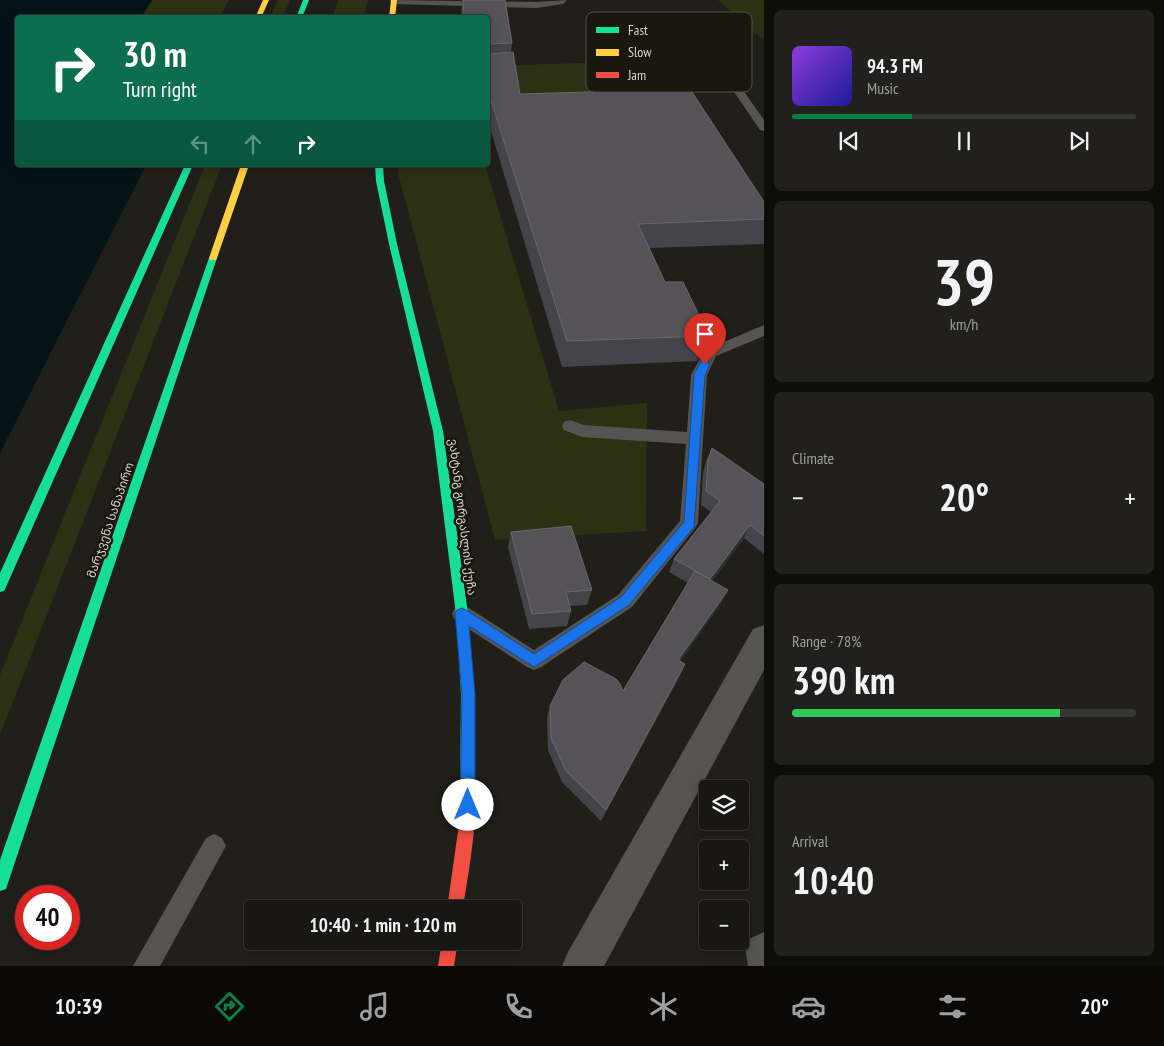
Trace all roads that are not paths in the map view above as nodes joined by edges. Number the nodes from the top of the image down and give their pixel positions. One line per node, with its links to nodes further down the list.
1 (266, 0): 5 (main road)
2 (306, 0): 6 (main road)
3 (562, 0): 4 (lane)
4 (394, 1): 7 (main road)
5 (259, 15)
6 (299, 15)
7 (392, 15)
8 (739, 92): 9 (lane)
9 (764, 128)
10 (188, 167): 16 (main road)
11 (244, 167): 20 (main road, მარჯვენა სანაპირო)
12 (379, 167): 17 (main road, ვახტანგ გორგასლის ქუჩა)
13 (764, 330): 15 (lane)
14 (570, 426): 15 (lane)
15 (695, 439): 17 (lane)
16 (0, 587)
17 (462, 614): 21 (main road, ვახტანგ გორგასლის ქუჩა)
18 (764, 639): 26 (street)
19 (214, 846): 24 (lane)
20 (0, 884)
21 (456, 900)
22 (764, 944): 27 (lane)
23 (449, 950): 25 (main road)
24 (146, 966)
25 (446, 966)
26 (582, 966)
27 (761, 966)

